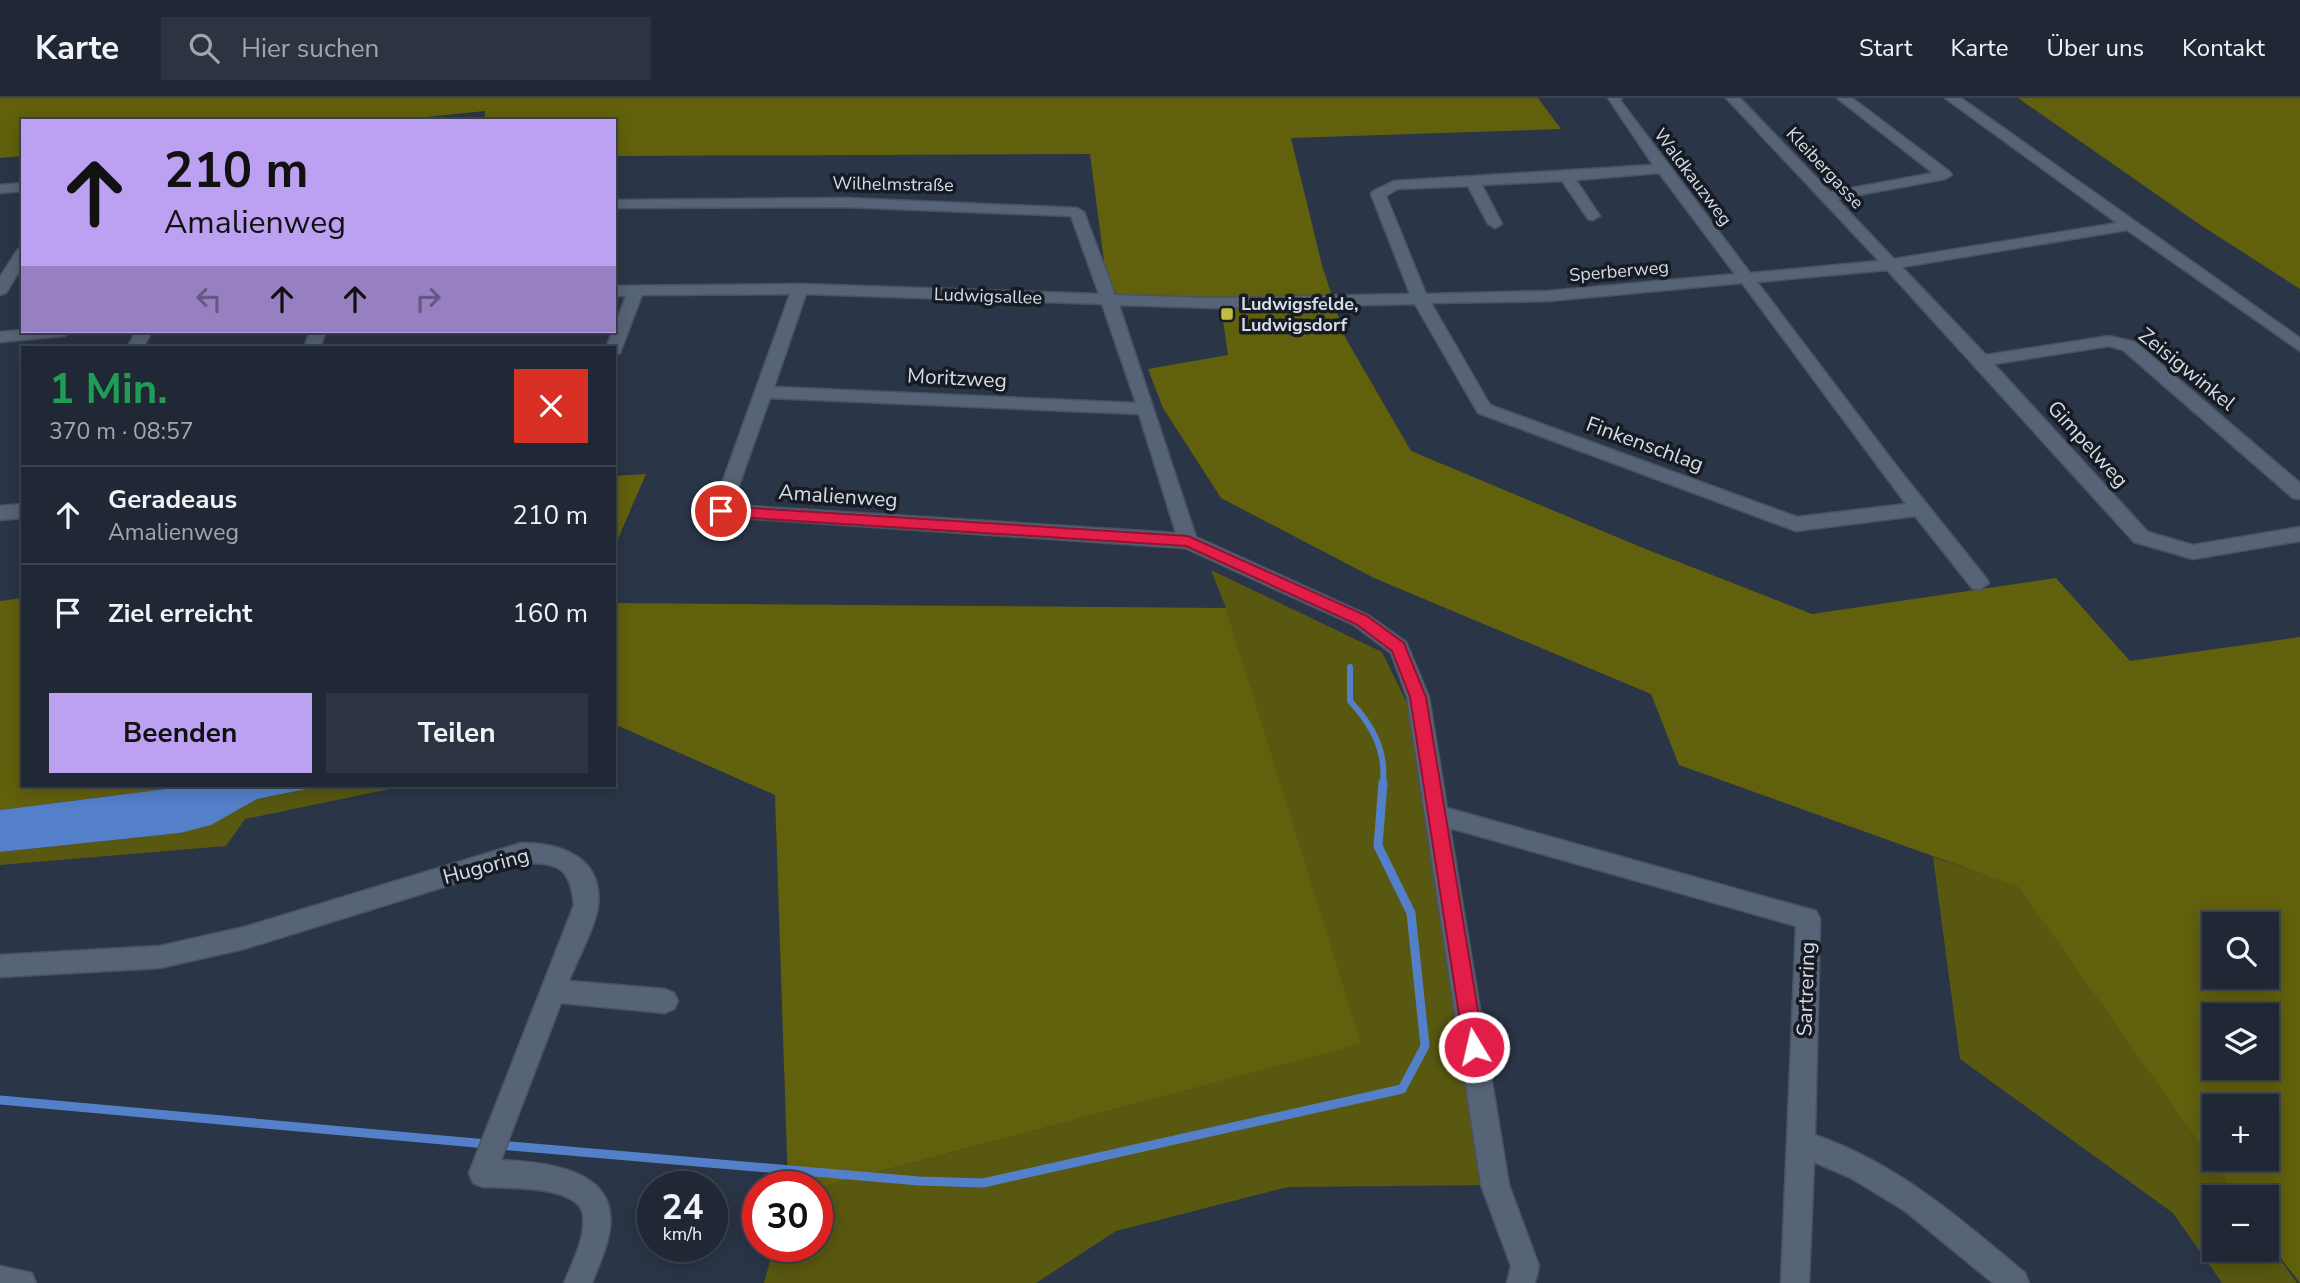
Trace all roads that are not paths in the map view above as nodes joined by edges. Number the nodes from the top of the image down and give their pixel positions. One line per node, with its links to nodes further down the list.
1 (1615, 98): 5 (street, Waldkauzweg)
2 (1733, 98): 10 (street, Kleibergasse)
3 (1844, 98): 10 (street)
4 (1952, 98): 14 (street)
5 (1660, 169): 6 (street); 17 (street, Waldkauzweg)
6 (1566, 177): 7 (street); 12 (street)
7 (1475, 183): 13 (street); 22 (street, Finkenschlag)
8 (21, 187): 9 (street)
9 (0, 189)
10 (1827, 197): 16 (street, Kleibergasse)
11 (616, 204): 23 (street, Wilhelmstraße)
12 (1593, 216)
13 (1495, 225)
14 (2129, 225): 16 (street, Sperberweg); 27 (street)
15 (21, 255): 18 (street)
16 (1888, 265): 17 (street, Sperberweg); 28 (street, Gimpelweg)
17 (1746, 278): 22 (street, Sperberweg); 32 (street)
18 (0, 289)
19 (800, 289): 21 (street, Ludwigsallee); 23 (street, Ludwigsallee); 29 (street, Amalienweg)
20 (616, 291): 21 (street, Ludwigsallee)
21 (636, 291): 26 (street)
22 (1419, 297): 23 (street, Sperberweg); 32 (street, Finkenschlag)
23 (1109, 300): 30 (street)
24 (43, 333): 25 (street)
25 (0, 337)
26 (615, 346)
27 (2300, 346)
28 (1982, 361): 31 (street, Zeisigwinkel); 35 (street, Gimpelweg)
29 (765, 392): 30 (street, Moritzweg); 36 (street, Amalienweg)
30 (1147, 409): 36 (street)
31 (2300, 493)
32 (1918, 509): 37 (street)
33 (21, 511): 34 (street)
34 (0, 513)
35 (2300, 534)
36 (1188, 541): 38 (street)
37 (1979, 583)
38 (1438, 815): 42 (street, Sartrering); 46 (street)
39 (0, 966): 40 (street, Hugoring)
40 (554, 991): 41 (street); 45 (street, Hugoring)
41 (665, 1001)
42 (1801, 1144): 47 (street); 48 (street)
43 (0, 1280): 44 (street)
44 (22, 1283)
45 (578, 1283)
46 (1521, 1283)
47 (1795, 1283)
48 (2015, 1283)

